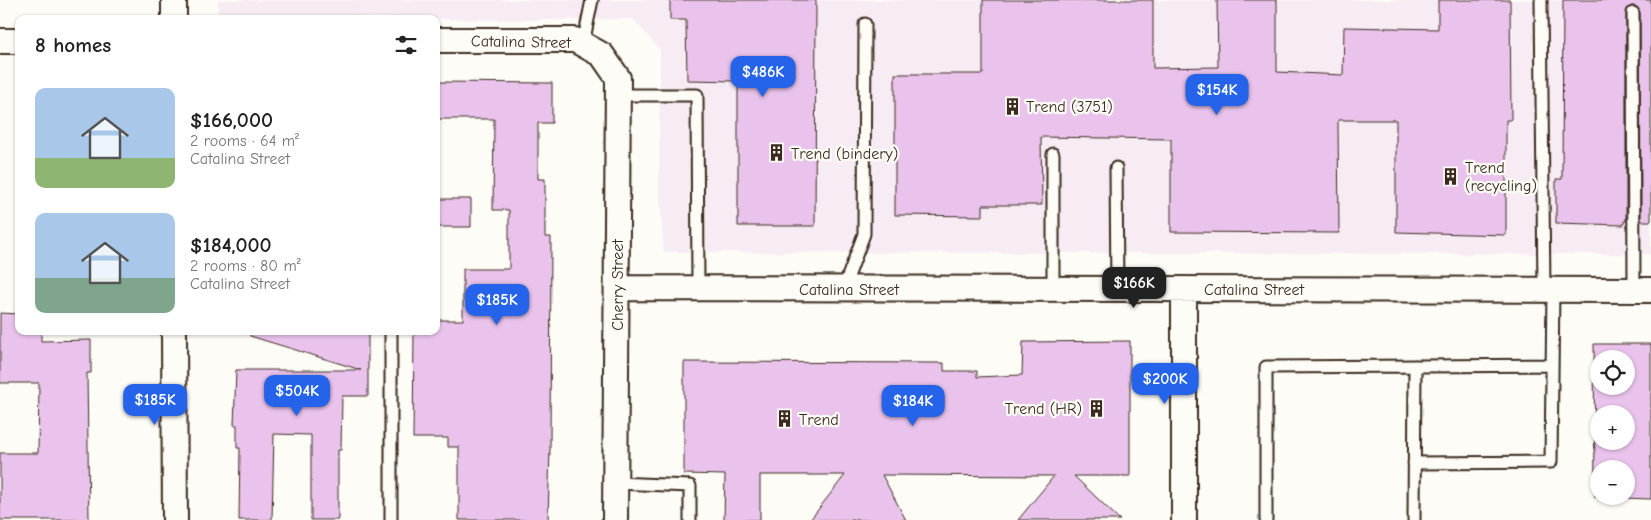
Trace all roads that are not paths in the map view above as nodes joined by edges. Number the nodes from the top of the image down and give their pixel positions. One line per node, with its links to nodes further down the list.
1 (174, 0): 5 (street)
2 (592, 0): 10 (lane)
3 (1541, 0): 20 (lane)
4 (1632, 14): 21 (lane)
5 (174, 15)
6 (865, 24): 19 (lane)
7 (440, 40): 10 (street, Catalina Street)
8 (0, 41): 9 (street)
9 (15, 41)
10 (592, 49): 11 (street, Cherry Street)
11 (618, 95): 14 (street, Cherry Street); 15 (lane)
12 (1053, 154): 16 (lane)
13 (1116, 168): 17 (lane)
14 (617, 288): 15 (street, Catalina Street); 27 (street, Cherry Street)
15 (698, 288): 19 (street, Catalina Street)
16 (1053, 289): 17 (street, Catalina Street); 19 (street, Catalina Street)
17 (1117, 289): 18 (street, Catalina Street)
18 (1184, 289): 20 (street, Catalina Street); 32 (street)
19 (843, 290)
20 (1549, 290): 21 (street, Catalina Street); 24 (lane)
21 (1643, 290)
22 (174, 335): 28 (street)
23 (391, 335): 29 (lane)
24 (1552, 365): 25 (lane); 26 (lane)
25 (1415, 366): 26 (lane); 33 (lane)
26 (1414, 463): 34 (lane)
27 (615, 483): 30 (street, Cherry Street); 31 (lane)
28 (175, 520)
29 (391, 520)
30 (615, 520)
31 (690, 520)
32 (1184, 520)
33 (1266, 520)
34 (1414, 520)

